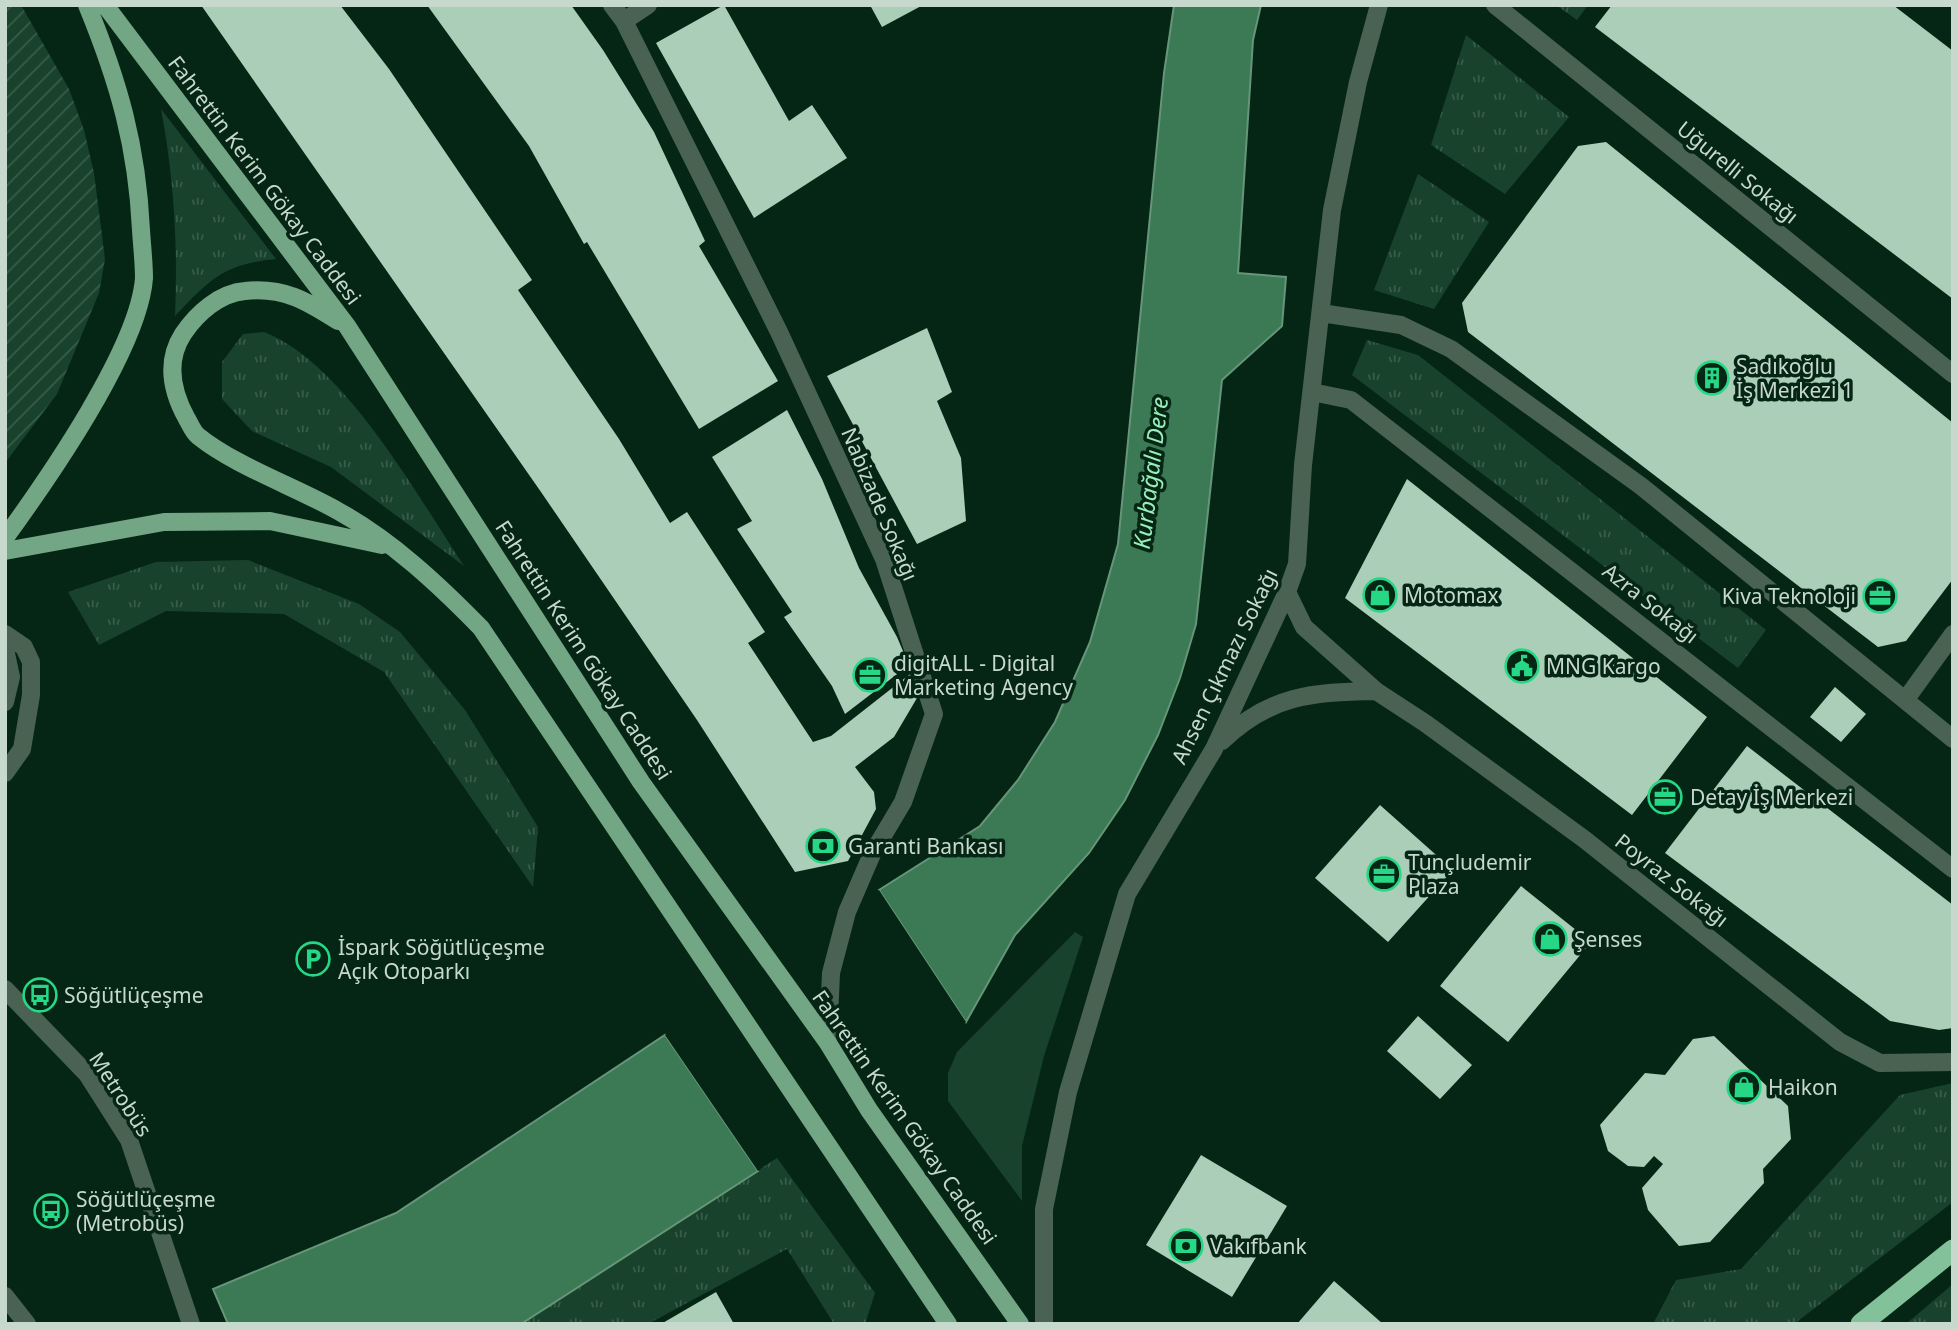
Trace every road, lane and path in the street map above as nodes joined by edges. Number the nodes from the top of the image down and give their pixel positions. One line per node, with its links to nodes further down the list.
1 (87, 5): 12 (main road)
2 (105, 5): 9 (main road, Fahrettin Kerim Gökay Caddesi)
3 (612, 5): 7 (street, Nabizade Sokağı)
4 (648, 5): 7 (street)
5 (1379, 5): 8 (street, Ahsen Çıkmazı Sokağı)
6 (1495, 5): 10 (street, Uğurelli Sokağı)
7 (624, 21): 27 (street, Nabizade Sokağı)
8 (1321, 313): 11 (street, Ahsen Çıkmazı Sokağı); 20 (street)
9 (347, 326): 13 (main road); 27 (main road, Fahrettin Kerim Gökay Caddesi)
10 (1953, 374)
11 (1312, 392): 15 (street, Ahsen Çıkmazı Sokağı); 25 (street, Azra Sokağı)
12 (5, 538)
13 (390, 547): 14 (main road); 33 (main road)
14 (5, 551)
15 (1287, 592): 19 (street, Poyraz Sokağı); 23 (street, Ahsen Çıkmazı Sokağı)
16 (5, 634): 24 (street)
17 (1953, 634): 20 (street)
18 (5, 649): 21 (street)
19 (1376, 691): 23 (street); 28 (street, Poyraz Sokağı)
20 (1906, 699): 22 (street)
21 (5, 702)
22 (1953, 738)
23 (1214, 749): 35 (street, Ahsen Çıkmazı Sokağı)
24 (5, 774)
25 (1953, 869)
26 (5, 989): 32 (street, Metrobüs)
27 (828, 1043): 34 (main road, Fahrettin Kerim Gökay Caddesi)
28 (1953, 1062)
29 (1953, 1250): 36 (highway)
30 (5, 1297): 31 (street)
31 (27, 1324)
32 (191, 1324)
33 (948, 1324)
34 (1020, 1324)
35 (1044, 1324)
36 (1861, 1324)

